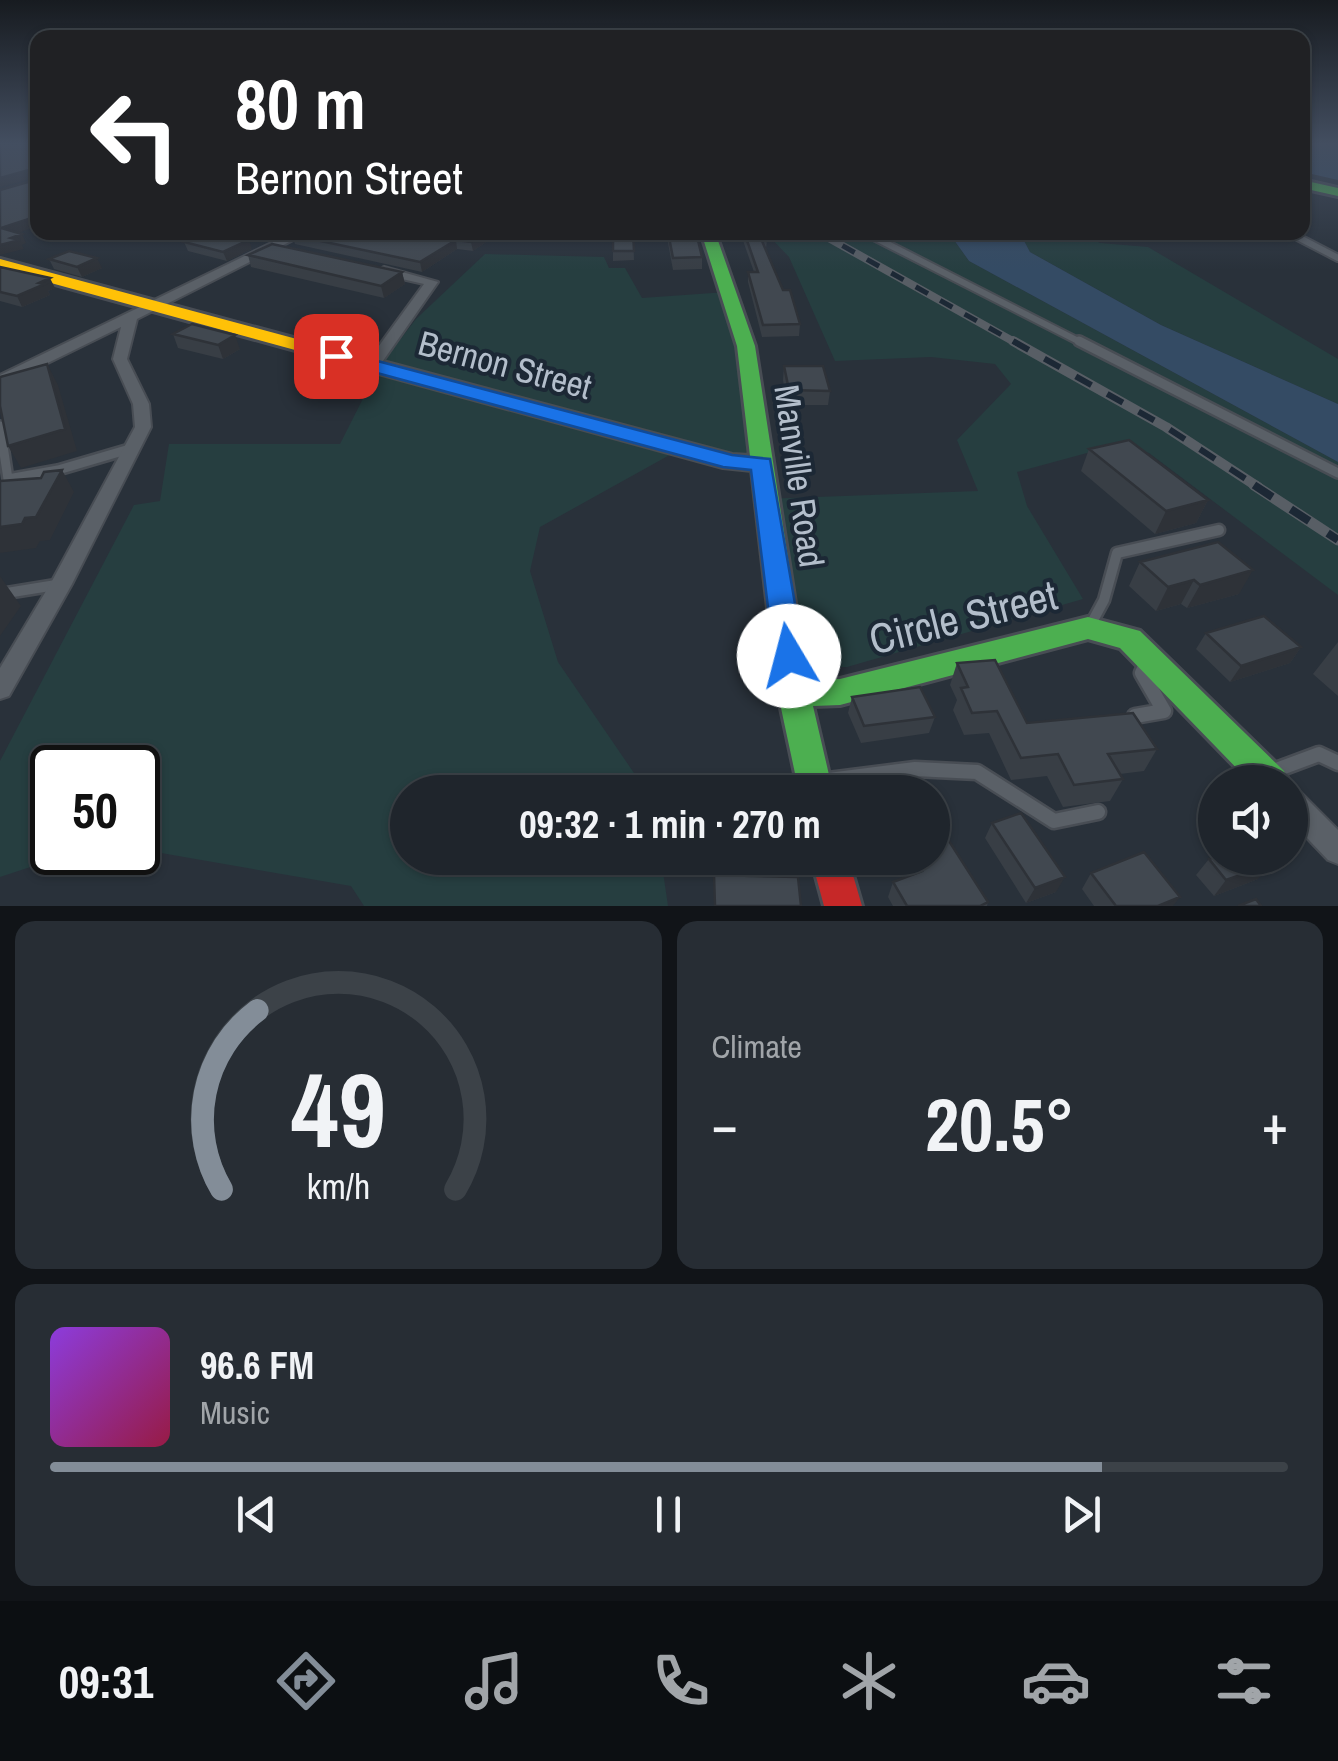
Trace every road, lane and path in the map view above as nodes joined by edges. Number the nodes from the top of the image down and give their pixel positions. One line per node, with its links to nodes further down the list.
1 (1310, 186): 2 (street)
2 (1338, 192)
3 (241, 240): 8 (street)
4 (289, 240): 8 (street)
5 (711, 240): 18 (street, Manville Road)
6 (880, 240): 19 (lane)
7 (1303, 240): 10 (lane)
8 (275, 247): 9 (street); 13 (street)
9 (292, 251)
10 (1338, 258)
11 (2, 266): 13 (street, Bernon Street)
12 (362, 266): 14 (street)
13 (141, 312): 14 (street, Bernon Street); 15 (street); 17 (street)
14 (373, 365): 18 (street, Bernon Street)
15 (0, 381)
16 (1, 431): 17 (lane)
17 (136, 447): 21 (street)
18 (762, 464): 26 (street, Manville Road)
19 (1338, 473)
20 (1219, 530): 23 (lane)
21 (62, 584): 22 (lane); 25 (street)
22 (0, 594)
23 (1088, 628): 24 (street, Circle Street); 26 (street, Circle Street)
24 (1150, 659): 27 (lane); 29 (street, Circle Street)
25 (0, 689)
26 (794, 694): 31 (street, Manville Road)
27 (1136, 716)
28 (1338, 763): 30 (lane)
29 (1254, 765)
30 (1297, 765)
31 (812, 775)
32 (882, 775): 33 (lane)
33 (1098, 812)
34 (1308, 819): 35 (street)
35 (1338, 850)
36 (835, 875): 37 (street)
37 (843, 906)

